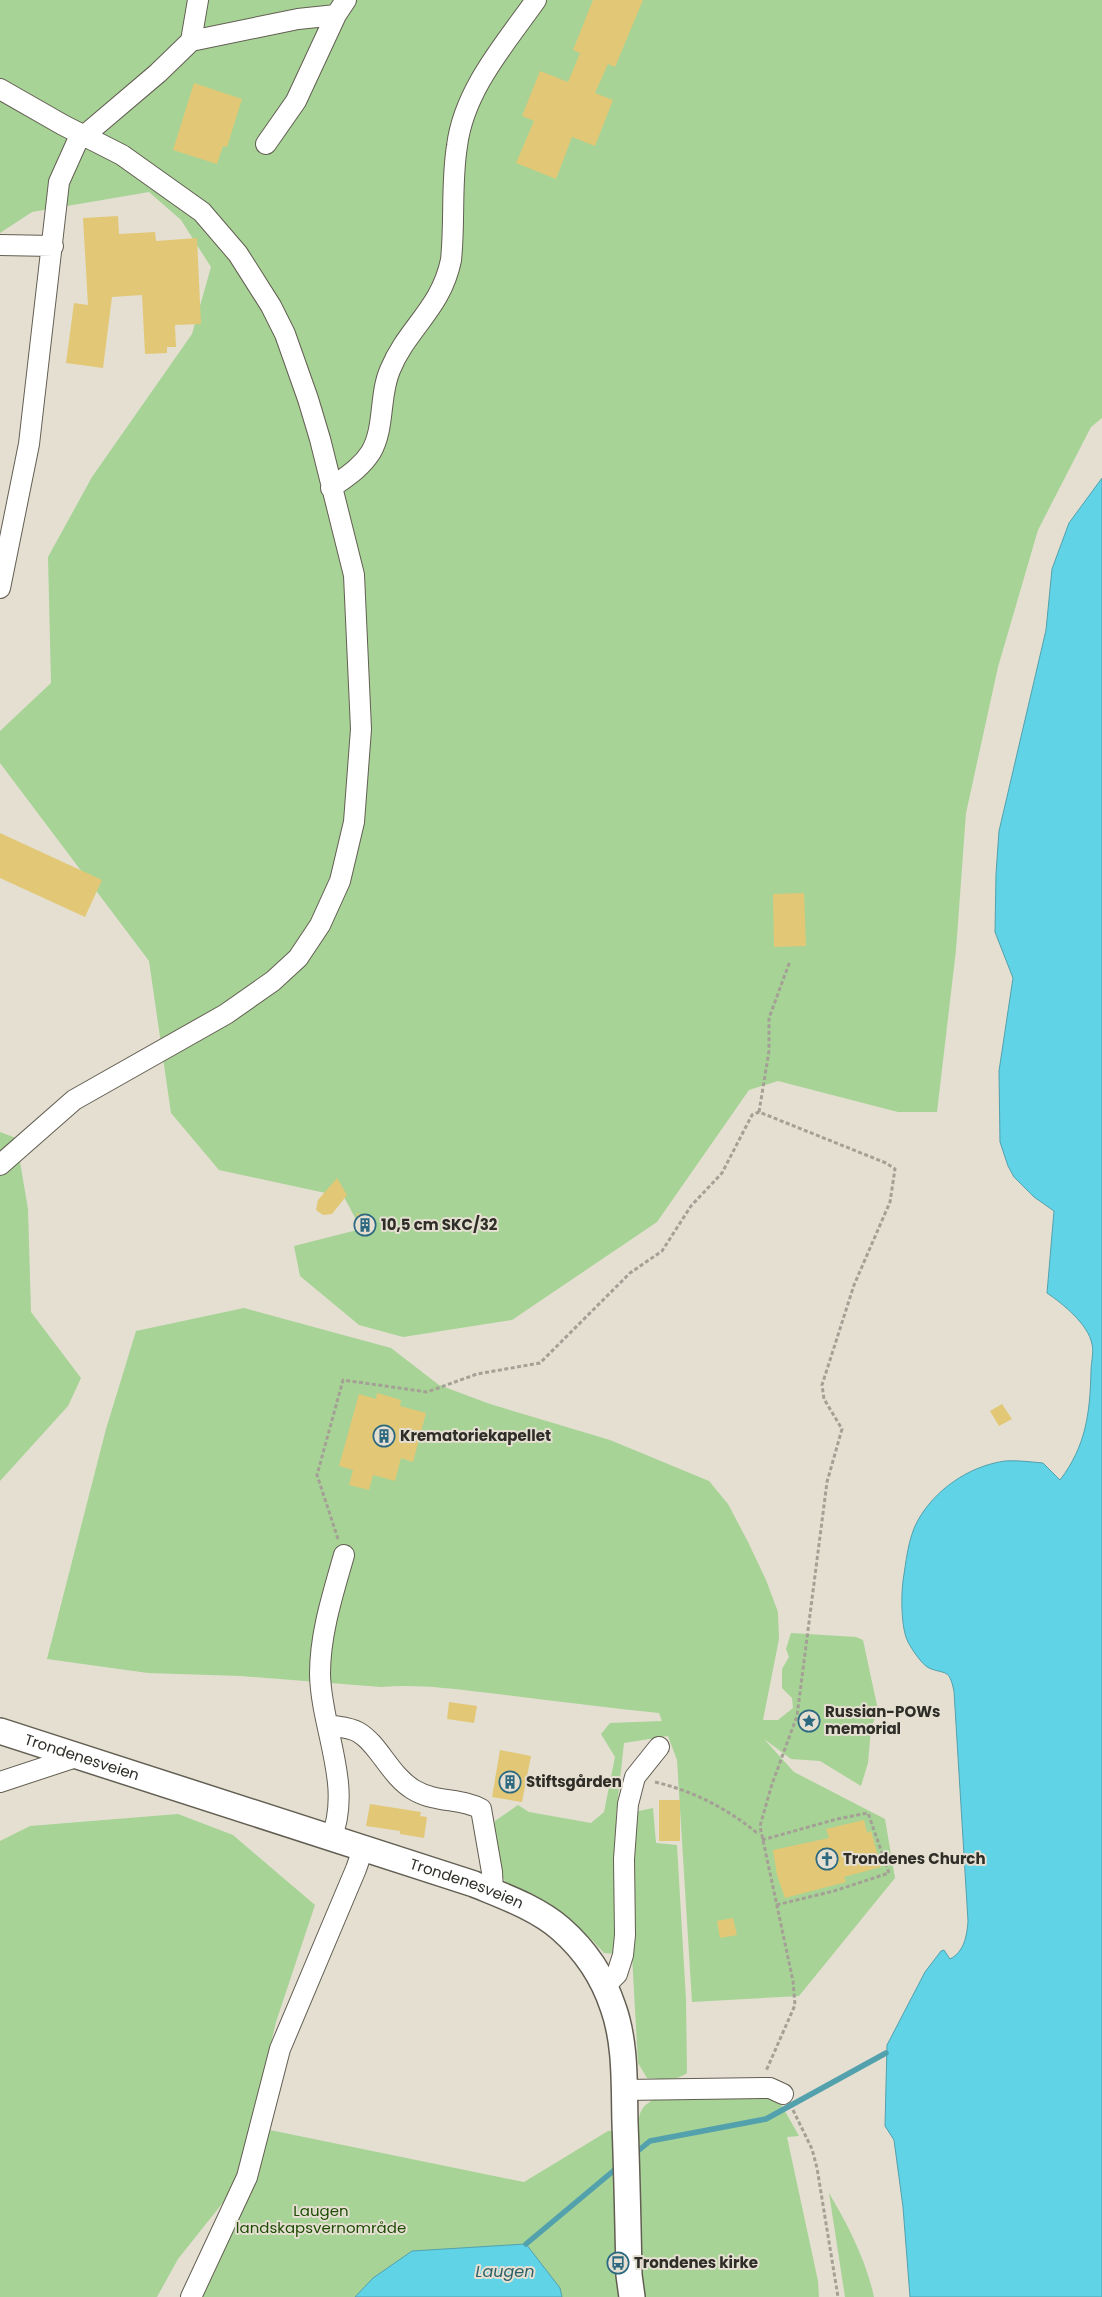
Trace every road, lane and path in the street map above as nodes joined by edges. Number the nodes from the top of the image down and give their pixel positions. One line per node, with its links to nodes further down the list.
1 (198, 0): 4 (street)
2 (536, 0): 10 (street)
3 (341, 8): 4 (street); 7 (street)
4 (191, 41): 6 (street)
5 (0, 89): 6 (street)
6 (85, 135): 9 (street); 10 (street)
7 (266, 144)
8 (0, 245): 9 (street)
9 (53, 246): 11 (street)
10 (331, 488): 14 (street)
11 (0, 588)
12 (790, 961): 13 (path)
13 (759, 1112): 15 (path); 22 (path)
14 (0, 1165)
15 (344, 1555): 16 (street)
16 (328, 1725): 23 (street); 26 (street)
17 (0, 1731): 19 (main road, Trondenesveien)
18 (659, 1747): 20 (street)
19 (80, 1756): 21 (street); 23 (main road, Trondenesveien)
20 (635, 1777): 22 (path); 28 (street)
21 (0, 1782)
22 (760, 1832): 24 (path)
23 (331, 1839): 25 (main road, Trondenesveien)
24 (762, 1840): 27 (path); 27 (path)
25 (363, 1849): 26 (main road, Trondenesveien); 32 (street)
26 (493, 1892): 28 (main road, Trondenesveien)
27 (776, 1905): 29 (path)
28 (605, 1986): 30 (main road, Trondenesveien)
29 (759, 2087): 30 (street); 31 (street)
30 (624, 2090): 33 (main road, Trondenesveien)
31 (783, 2094): 34 (path)
32 (191, 2297)
33 (632, 2297)
34 (838, 2297)

